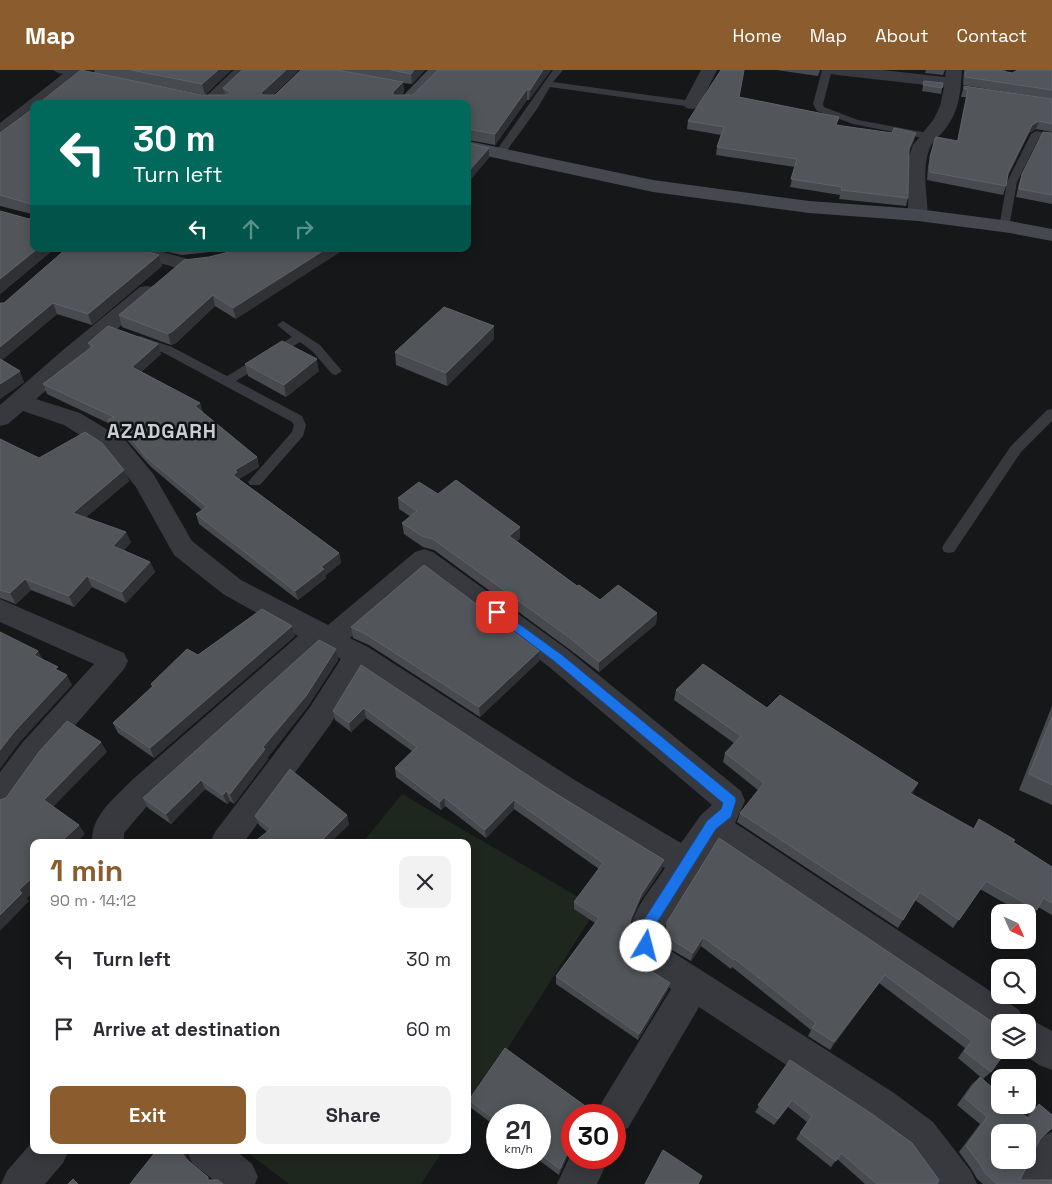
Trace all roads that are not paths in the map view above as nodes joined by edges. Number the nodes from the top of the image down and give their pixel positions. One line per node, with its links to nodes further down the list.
1 (244, 70): 13 (street)
2 (438, 70): 11 (street)
3 (558, 70): 10 (lane)
4 (709, 70): 14 (street)
5 (826, 70): 17 (lane)
6 (837, 70): 9 (street)
7 (66, 72): 8 (lane); 12 (street)
8 (94, 77)
9 (956, 83): 17 (street)
10 (547, 84): 14 (lane); 20 (lane)
11 (409, 94)
12 (40, 100)
13 (214, 100)
14 (692, 104)
15 (30, 109): 16 (street)
16 (0, 132)
17 (928, 136): 21 (street)
18 (1052, 137): 22 (lane)
19 (471, 148): 20 (street)
20 (499, 154): 21 (street)
21 (918, 215): 23 (street)
22 (1006, 222)
23 (1052, 235)
24 (136, 252): 26 (street)
25 (283, 325): 27 (lane)
26 (115, 331): 29 (lane); 30 (street)
27 (300, 337): 28 (lane); 29 (lane)
28 (336, 371)
29 (226, 382): 32 (lane)
30 (9, 409): 35 (street)
31 (1052, 413): 33 (lane)
32 (255, 482)
33 (949, 548)
34 (0, 610): 37 (street)
35 (325, 636): 36 (street); 38 (street); 39 (street)
36 (358, 655): 40 (street); 41 (street)
37 (0, 796)
38 (712, 825): 41 (street); 43 (street)
39 (108, 839)
40 (228, 839)
41 (686, 863): 42 (street)
42 (694, 984): 46 (street); 51 (street)
43 (995, 1014)
44 (1036, 1041): 45 (street)
45 (1052, 1052)
46 (622, 1104)
47 (1052, 1151): 55 (street)
48 (46, 1154): 52 (street)
49 (210, 1154): 53 (street)
50 (584, 1169): 54 (street)
51 (954, 1182)
52 (20, 1184)
53 (234, 1184)
54 (576, 1184)
55 (1032, 1184)

